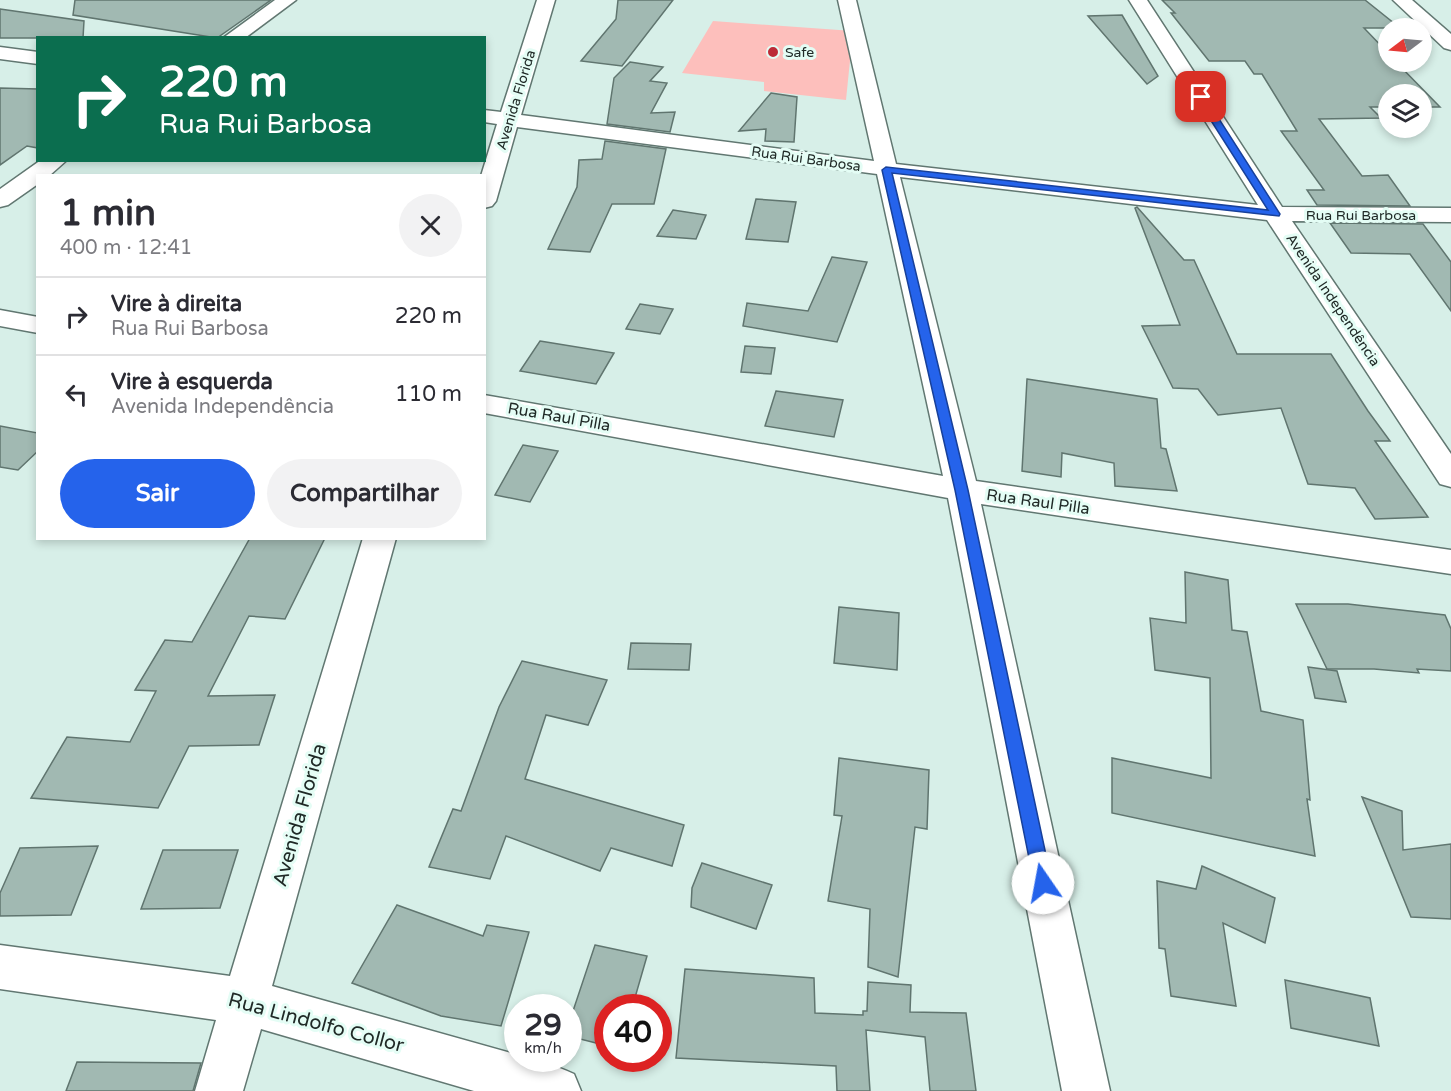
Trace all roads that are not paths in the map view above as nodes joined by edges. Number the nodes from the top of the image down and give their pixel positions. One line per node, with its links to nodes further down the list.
1 (286, 0): 6 (street)
2 (546, 0): 11 (street, Avenida Florida)
3 (847, 0): 13 (street)
4 (1138, 0): 18 (street, Avenida Independência)
5 (1402, 0): 7 (street)
6 (235, 36)
7 (1451, 44)
8 (0, 53): 9 (street)
9 (36, 58)
10 (486, 116): 11 (street, Rua Rui Barbosa)
11 (511, 119): 13 (street, Rua Rui Barbosa); 16 (street, Avenida Florida)
12 (53, 162): 14 (street)
13 (886, 170): 18 (street, Rua Rui Barbosa); 24 (street)
14 (36, 174)
15 (36, 174): 17 (street)
16 (486, 195)
17 (0, 200)
18 (1275, 214): 19 (street, Rua Rui Barbosa); 23 (street, Avenida Independência)
19 (1451, 215)
20 (0, 318): 21 (street)
21 (36, 325)
22 (486, 404): 24 (street, Rua Raul Pilla)
23 (1451, 477)
24 (962, 490): 26 (street, Rua Raul Pilla); 31 (street)
25 (379, 540): 28 (street, Avenida Florida)
26 (1451, 562)
27 (0, 967): 28 (street, Rua Lindolfo Collor)
28 (245, 1001): 29 (street, Avenida Florida); 30 (street, Rua Lindolfo Collor)
29 (219, 1091)
30 (557, 1091)
31 (1086, 1091)

